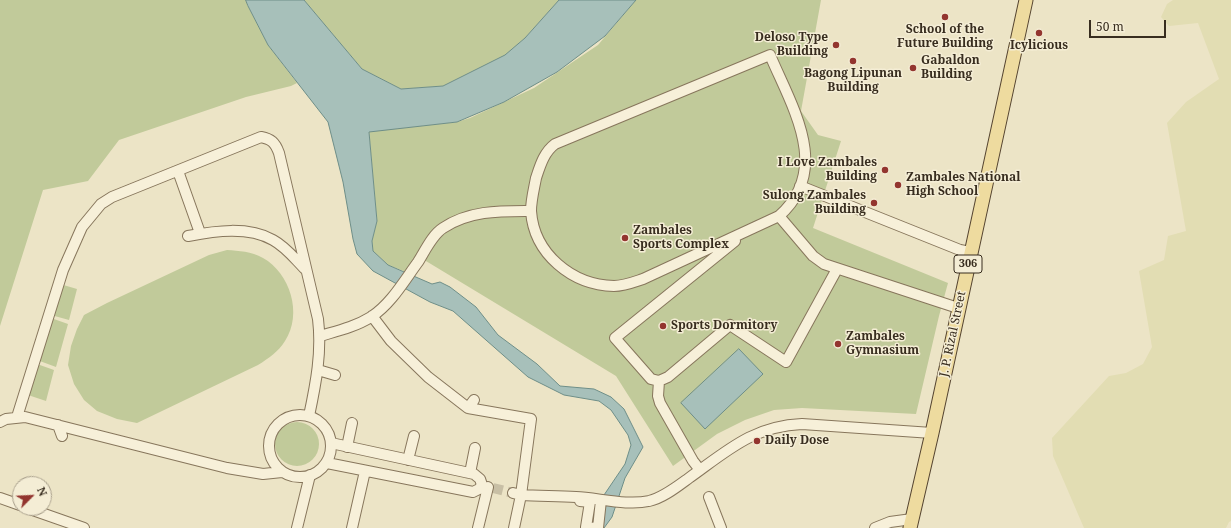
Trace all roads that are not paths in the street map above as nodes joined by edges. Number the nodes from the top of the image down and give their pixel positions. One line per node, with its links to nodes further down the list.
1 (1026, 0): 9 (main road, J. P. Rizal Street / 306)
2 (178, 171): 7 (lane); 11 (lane); 21 (lane)
3 (800, 186): 4 (lane); 5 (lane); 9 (lane)
4 (531, 211): 6 (lane); 13 (lane)
5 (779, 216): 6 (lane); 10 (lane)
6 (746, 231): 17 (lane)
7 (200, 234): 8 (lane); 11 (lane)
8 (188, 236)
9 (970, 252): 12 (main road, J. P. Rizal Street / 306)
10 (837, 269): 12 (lane); 17 (lane)
11 (307, 270): 14 (lane)
12 (958, 308): 25 (main road, J. P. Rizal Street / 306)
13 (372, 316): 14 (lane); 39 (lane)
14 (320, 336): 15 (lane)
15 (318, 370): 16 (lane); 18 (lane)
16 (335, 375)
17 (659, 381): 33 (lane)
18 (314, 383): 19 (lane); 20 (lane)
19 (325, 389)
20 (313, 411): 28 (lane); 35 (lane)
21 (17, 417): 22 (lane); 24 (lane)
22 (0, 422)
23 (352, 423): 29 (lane)
24 (58, 425): 26 (lane); 35 (lane)
25 (932, 433): 33 (lane); 46 (main road, J. P. Rizal Street / 306)
26 (62, 436)
27 (414, 436): 31 (lane)
28 (331, 443): 29 (lane); 32 (lane)
29 (347, 447): 31 (lane)
30 (475, 448): 36 (lane)
31 (408, 460): 36 (lane)
32 (327, 463): 34 (lane); 37 (lane)
33 (700, 470): 43 (lane)
34 (365, 471): 38 (lane); 49 (lane)
35 (282, 472): 37 (lane)
36 (470, 473): 38 (lane)
37 (310, 475): 48 (lane)
38 (487, 486): 50 (lane)
39 (517, 494): 40 (lane); 51 (lane)
40 (567, 497): 43 (lane); 52 (lane)
41 (709, 497): 53 (lane)
42 (0, 498): 44 (lane)
43 (602, 500): 52 (lane)
44 (12, 502)
45 (50, 516): 47 (lane)
46 (911, 523): 54 (lane)
47 (84, 528)
48 (297, 528)
49 (352, 528)
50 (478, 528)
51 (514, 528)
52 (597, 528)
53 (721, 528)
54 (875, 528)

